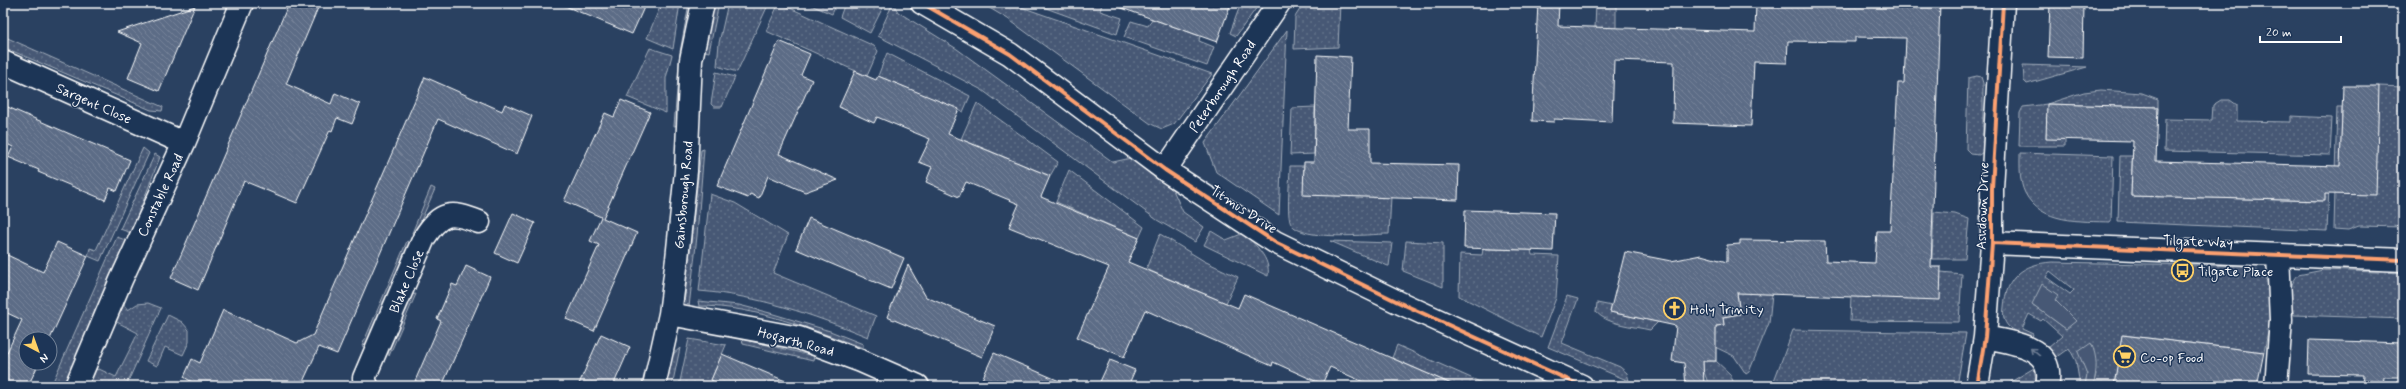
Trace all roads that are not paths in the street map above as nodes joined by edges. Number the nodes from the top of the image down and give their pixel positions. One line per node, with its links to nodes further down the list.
1 (242, 3): 7 (street, Constable Road)
2 (703, 3): 13 (street, Gainsborough Road)
3 (922, 3): 8 (street, Titmus Drive)
4 (1279, 3): 8 (street, Peterborough Road)
5 (2002, 3): 10 (street, Ashdown Drive)
6 (3, 62): 7 (street, Sargent Close)
7 (184, 143): 16 (street, Constable Road)
8 (1165, 170): 15 (street, Titmus Drive)
9 (478, 222): 17 (street, Blake Close)
10 (1992, 243): 11 (street, Tilgate Way); 14 (street, Ashdown Drive)
11 (2278, 255): 12 (street, Tilgate Way); 22 (street)
12 (2403, 260)
13 (670, 314): 18 (street, Gainsborough Road); 19 (street, Hogarth Road)
14 (1985, 337): 20 (street, Ashdown Drive); 21 (street, one-way to 14)
15 (1571, 384)
16 (76, 386)
17 (367, 386)
18 (654, 386)
19 (918, 386)
20 (1977, 386)
21 (2047, 386)
22 (2276, 386)

